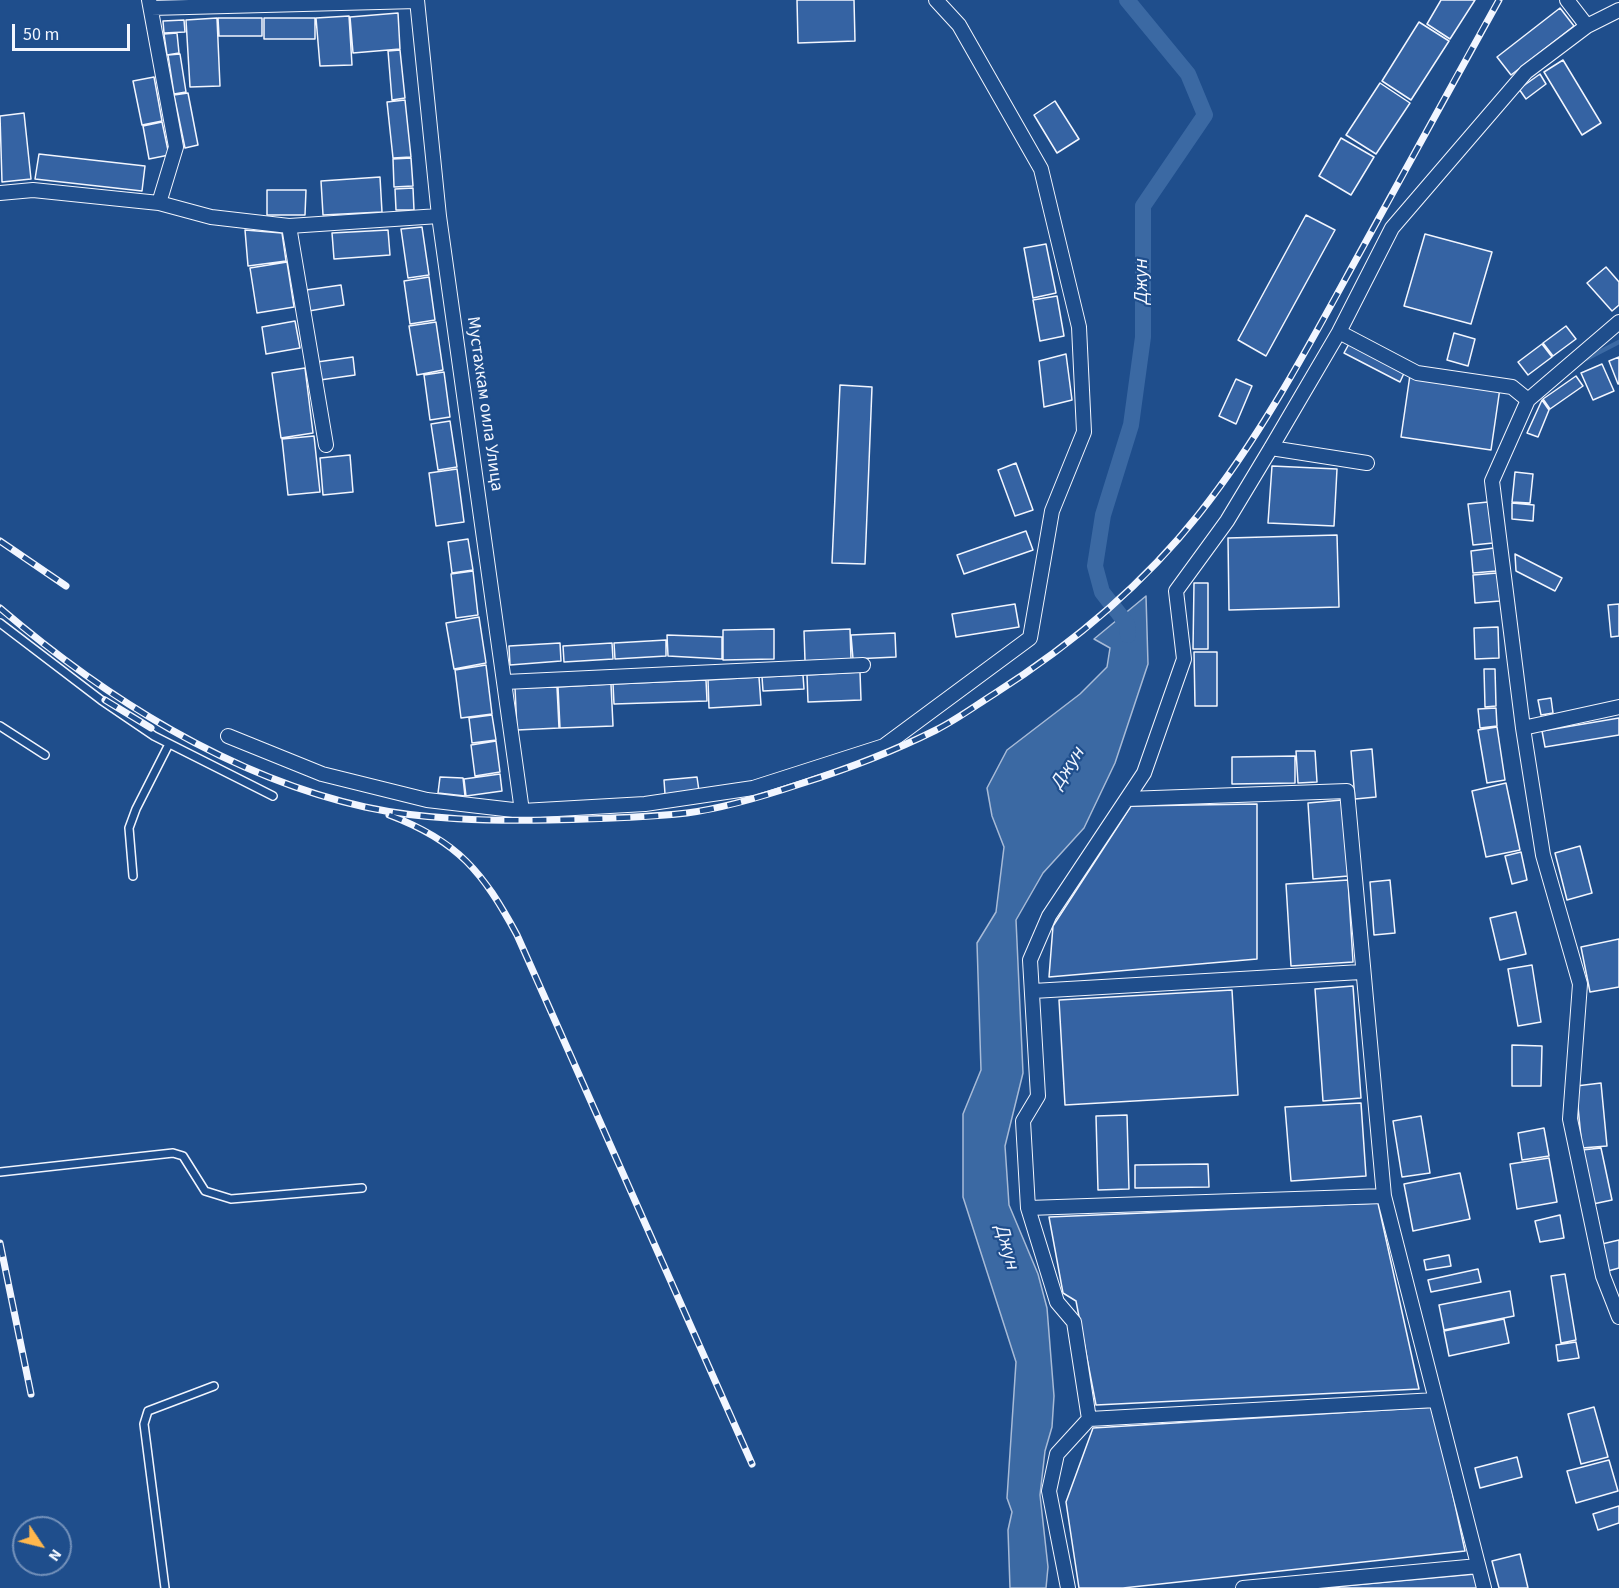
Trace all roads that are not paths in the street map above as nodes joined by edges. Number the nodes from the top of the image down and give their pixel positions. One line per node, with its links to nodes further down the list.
1 (417, 0): 4 (street); 9 (street, Мустахкам оила Улица)
2 (936, 0): 28 (street)
3 (1567, 0): 6 (street)
4 (150, 4): 8 (street)
5 (1619, 10): 6 (street)
6 (1587, 26): 12 (street)
7 (0, 193): 8 (street)
8 (159, 203): 10 (street)
9 (439, 216): 10 (street); 19 (street, Мустахкам оила Улица)
10 (289, 226): 14 (street)
11 (1619, 322): 13 (street)
12 (1339, 332): 13 (street); 15 (street)
13 (1528, 400): 22 (street)
14 (326, 445)
15 (1270, 448): 16 (street); 27 (street)
16 (1367, 464)
17 (0, 623): 24 (lane)
18 (863, 665): 19 (street)
19 (505, 682): 28 (street, Мустахкам оила Улица)
20 (1619, 707): 22 (street)
21 (0, 726): 25 (lane)
22 (1523, 728): 36 (street)
23 (228, 736): 28 (street)
24 (169, 744): 26 (lane); 29 (lane)
25 (45, 754)
26 (273, 796)
27 (1127, 799): 30 (street); 31 (street)
28 (522, 811)
29 (133, 876)
30 (1361, 972): 31 (street); 34 (street)
31 (1033, 991): 35 (street)
32 (0, 1172): 33 (lane)
33 (362, 1188)
34 (1384, 1196): 35 (street); 38 (street)
35 (1028, 1208): 39 (street)
36 (1619, 1317)
37 (214, 1386): 41 (lane)
38 (1436, 1400): 39 (street); 40 (street)
39 (1089, 1419): 42 (street)
40 (1478, 1566): 43 (street); 44 (street)
41 (165, 1588)
42 (1068, 1588)
43 (1243, 1588)
44 (1484, 1588)

